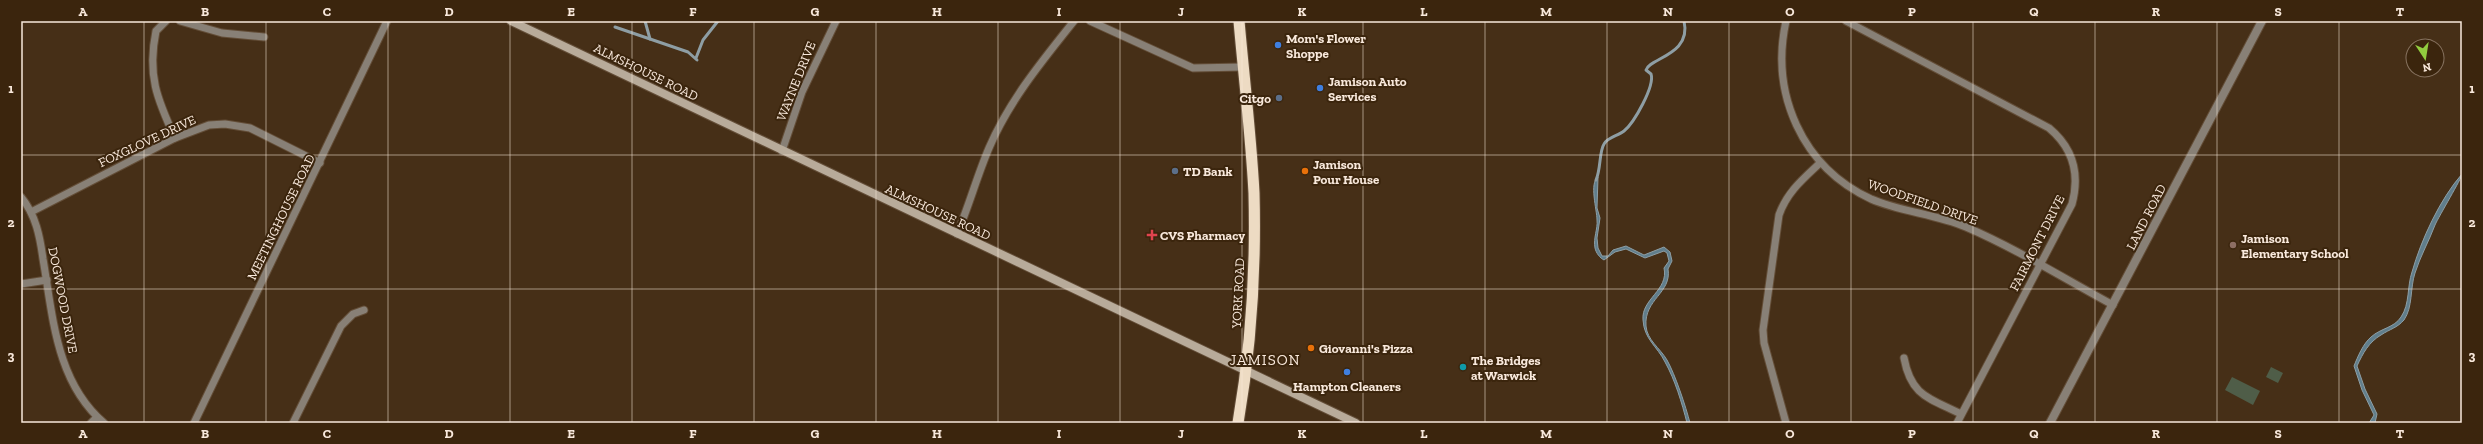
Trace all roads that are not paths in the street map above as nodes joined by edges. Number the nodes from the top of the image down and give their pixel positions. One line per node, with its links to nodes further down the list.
1 (165, 21): 14 (street)
2 (180, 21): 12 (street)
3 (388, 21): 16 (street, MEETINGHOUSE ROAD)
4 (511, 21): 15 (main road, ALMSHOUSE ROAD)
5 (836, 21): 15 (street, WAYNE DRIVE)
6 (1074, 21): 20 (street)
7 (1090, 21): 13 (street)
8 (1239, 21): 13 (highway, YORK ROAD)
9 (1786, 21): 17 (street, WOODFIELD DRIVE)
10 (1846, 21): 21 (street, FAIRMONT DRIVE)
11 (2262, 21): 24 (street, LAND ROAD)
12 (264, 37)
13 (1243, 67): 27 (highway, YORK ROAD)
14 (175, 138): 16 (street, FOXGLOVE DRIVE); 19 (street, FOXGLOVE DRIVE)
15 (782, 151): 20 (main road, ALMSHOUSE ROAD)
16 (320, 163): 33 (street, MEETINGHOUSE ROAD)
17 (1820, 163): 21 (street, WOODFIELD DRIVE); 36 (street)
18 (21, 197): 19 (street, DOGWOOD DRIVE)
19 (31, 212): 22 (street, DOGWOOD DRIVE)
20 (957, 234): 27 (main road, ALMSHOUSE ROAD)
21 (2040, 266): 24 (street, WOODFIELD DRIVE); 28 (street, FAIRMONT DRIVE)
22 (47, 280): 23 (street); 29 (street, DOGWOOD DRIVE)
23 (21, 284)
24 (2113, 305): 38 (street, LAND ROAD)
25 (364, 310): 30 (street)
26 (1904, 358): 28 (street)
27 (1247, 370): 34 (highway, YORK ROAD); 35 (main road, ALMSHOUSE ROAD)
28 (1961, 414): 37 (street, FAIRMONT DRIVE)
29 (97, 417): 31 (street); 32 (street, DOGWOOD DRIVE)
30 (296, 422)
31 (91, 423)
32 (104, 423)
33 (194, 423)
34 (1238, 423)
35 (1356, 423)
36 (1786, 423)
37 (1956, 423)
38 (2050, 423)

